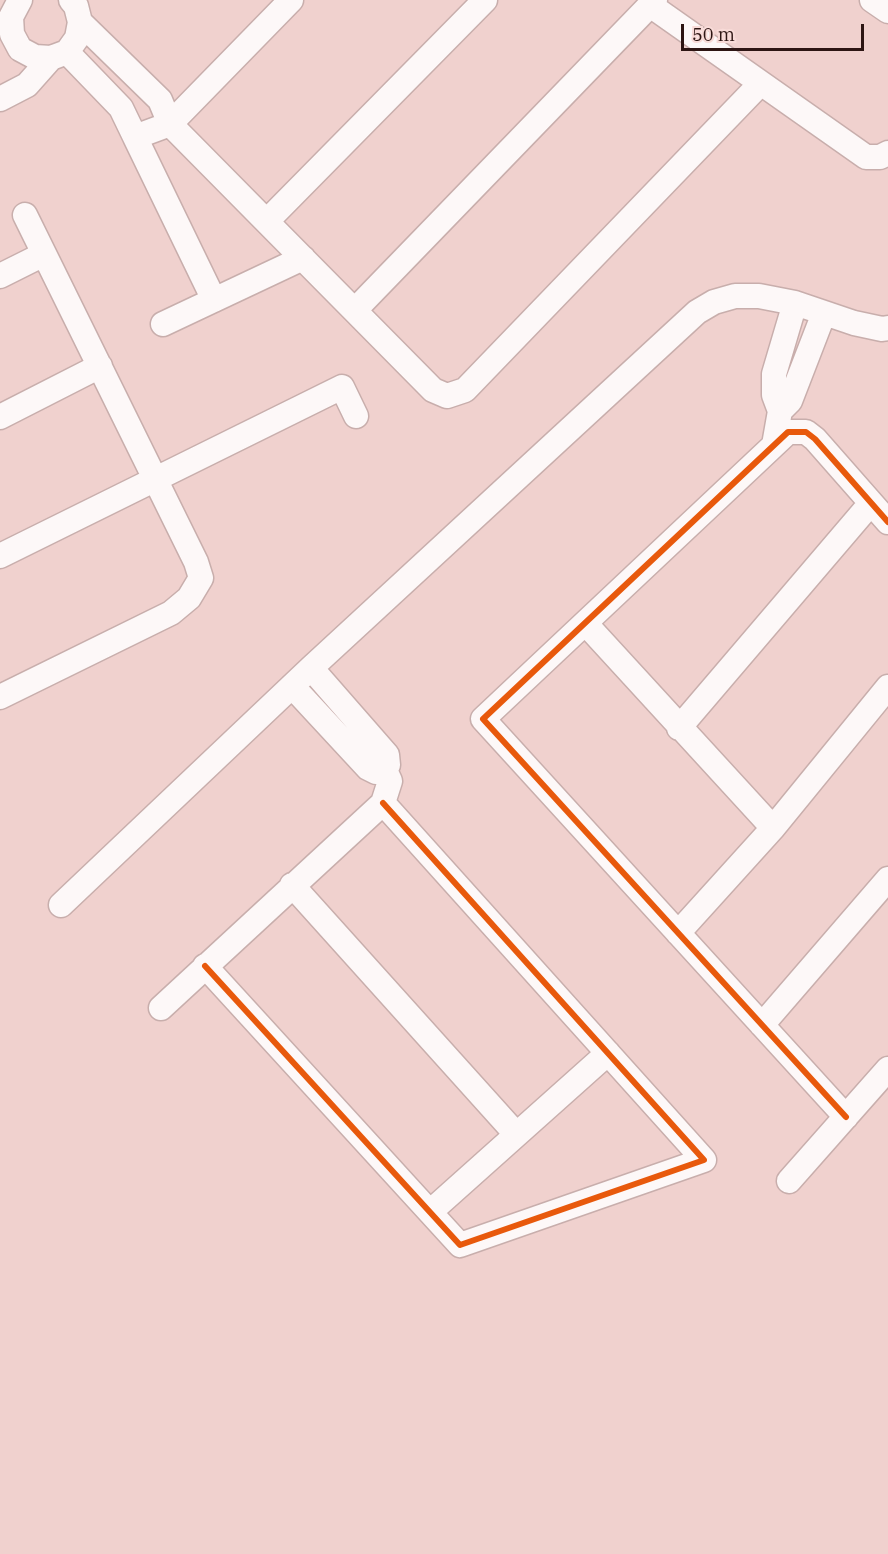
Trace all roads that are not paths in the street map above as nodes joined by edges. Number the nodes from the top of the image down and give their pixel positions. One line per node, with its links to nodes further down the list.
1 (291, 0): 12 (street)
2 (485, 0): 16 (street)
3 (872, 0): 7 (street)
4 (652, 3): 10 (street); 22 (street)
5 (77, 7): 9 (street); 12 (street)
6 (10, 8): 8 (street)
7 (888, 10)
8 (10, 54): 9 (street)
9 (59, 55): 11 (street); 13 (street)
10 (760, 84): 14 (street); 22 (street)
11 (0, 99)
12 (170, 124): 13 (street); 16 (street)
13 (135, 136): 20 (street)
14 (888, 153)
15 (25, 215): 17 (street)
16 (267, 221): 18 (street)
17 (44, 254): 19 (street); 26 (street)
18 (303, 258): 20 (street); 22 (street)
19 (0, 276)
20 (214, 300): 24 (street)
21 (795, 303): 23 (street); 27 (street); 36 (street)
22 (355, 310)
23 (824, 313): 25 (street); 27 (street)
24 (163, 324)
25 (888, 328)
26 (100, 366): 29 (street); 31 (street)
27 (780, 411): 30 (street)
28 (356, 416): 31 (street)
29 (0, 417)
30 (774, 445): 32 (street); 35 (street)
31 (156, 479): 34 (street); 39 (street)
32 (871, 503): 33 (street); 40 (street)
33 (888, 522)
34 (0, 556)
35 (586, 624): 40 (street); 47 (street)
36 (311, 668): 37 (street); 41 (street)
37 (292, 686): 41 (street); 46 (street)
38 (888, 687): 43 (street)
39 (0, 698)
40 (679, 728): 43 (street)
41 (385, 770): 42 (street)
42 (383, 803): 45 (street); 51 (street)
43 (773, 828): 47 (street)
44 (888, 879): 50 (street)
45 (292, 885): 48 (street); 54 (street)
46 (61, 905)
47 (678, 933): 50 (street)
48 (205, 966): 49 (street); 56 (street)
49 (161, 1008)
50 (762, 1025): 53 (street)
51 (608, 1053): 54 (street); 56 (street)
52 (888, 1069): 53 (street)
53 (846, 1117): 55 (street)
54 (516, 1134): 56 (street)
55 (789, 1181)
56 (430, 1212)

